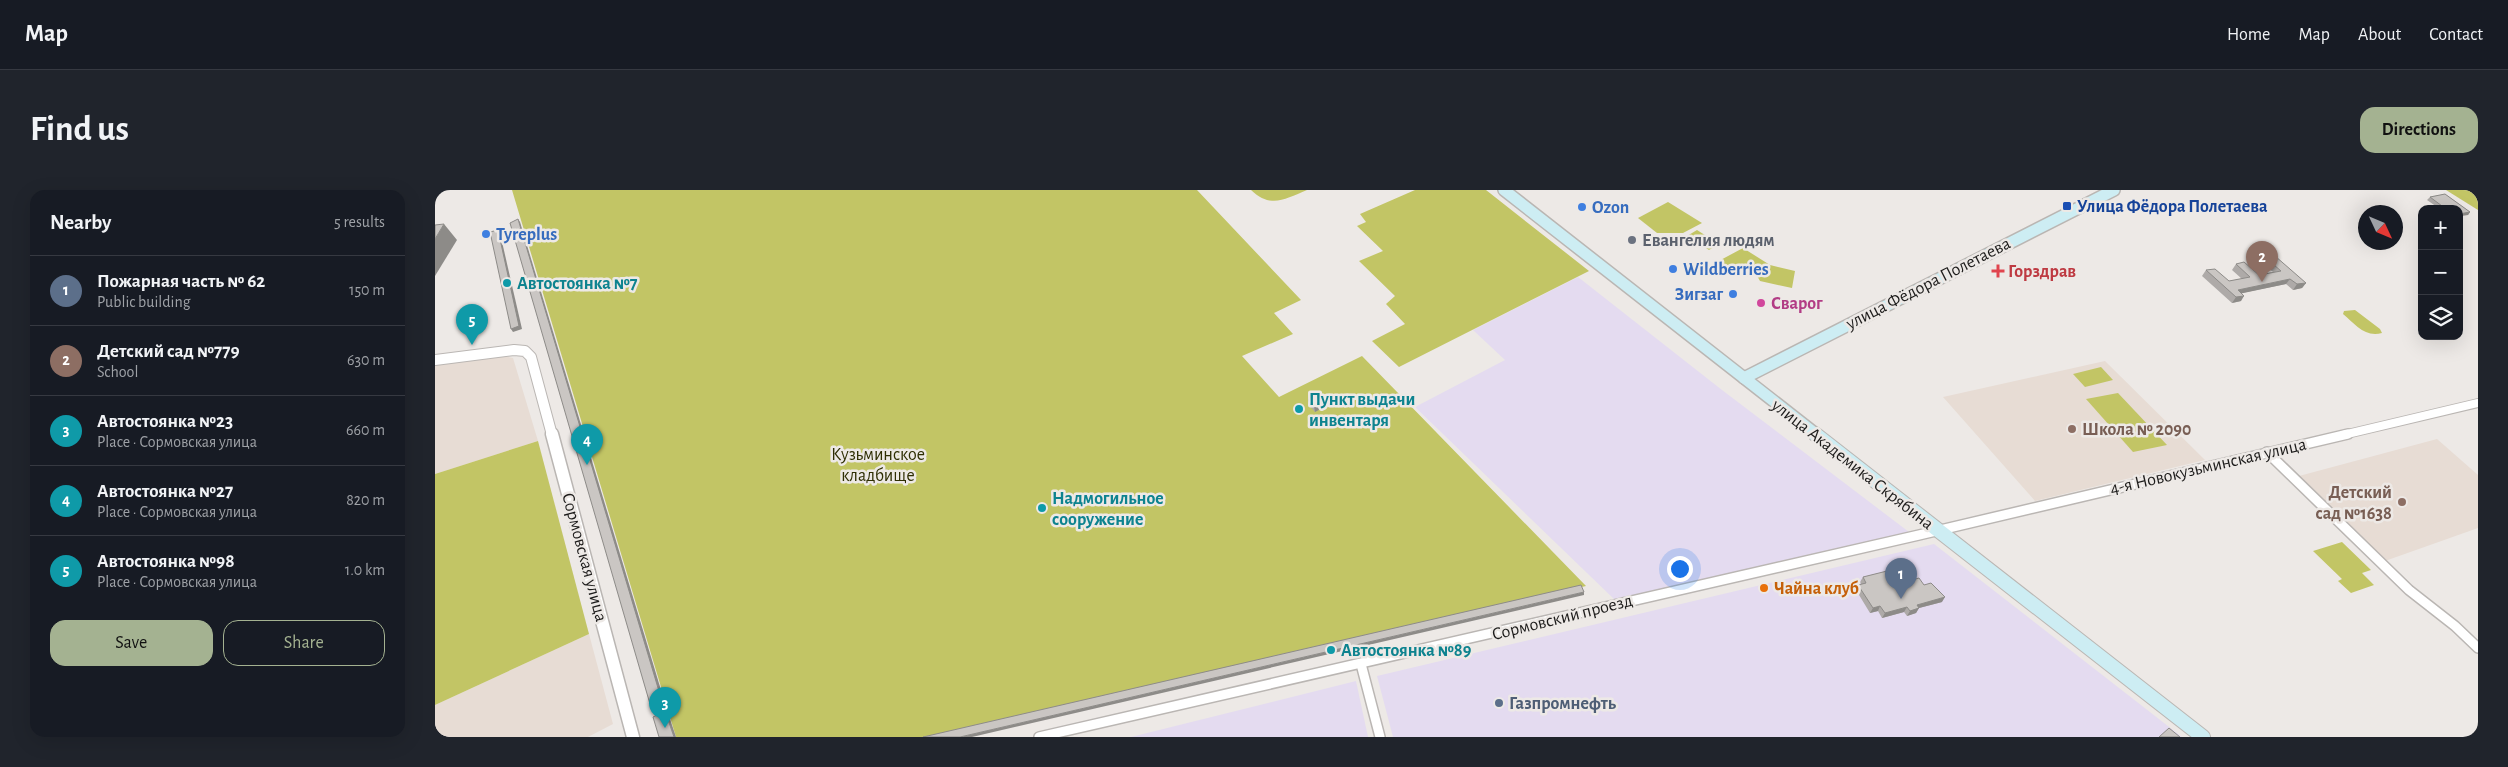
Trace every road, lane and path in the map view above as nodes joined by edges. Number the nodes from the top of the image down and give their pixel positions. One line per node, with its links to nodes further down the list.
1 (1504, 190): 4 (main road, улица Академика Скрябина)
2 (2114, 190): 4 (main road, улица Фёдора Полетаева)
3 (435, 360): 10 (street, Сормовская улица)
4 (1743, 378): 7 (main road, улица Академика Скрябина)
5 (2478, 403): 6 (street, 4-я Новокузьминская улица)
6 (2267, 452): 7 (street, 4-я Новокузьминская улица); 8 (street)
7 (1938, 530): 9 (street, Сормовский проезд); 13 (main road, улица Академика Скрябина)
8 (2478, 648)
9 (1361, 664): 11 (street, Сормовский проезд); 12 (street)
10 (633, 737)
11 (1039, 737)
12 (1380, 737)
13 (2203, 737)

